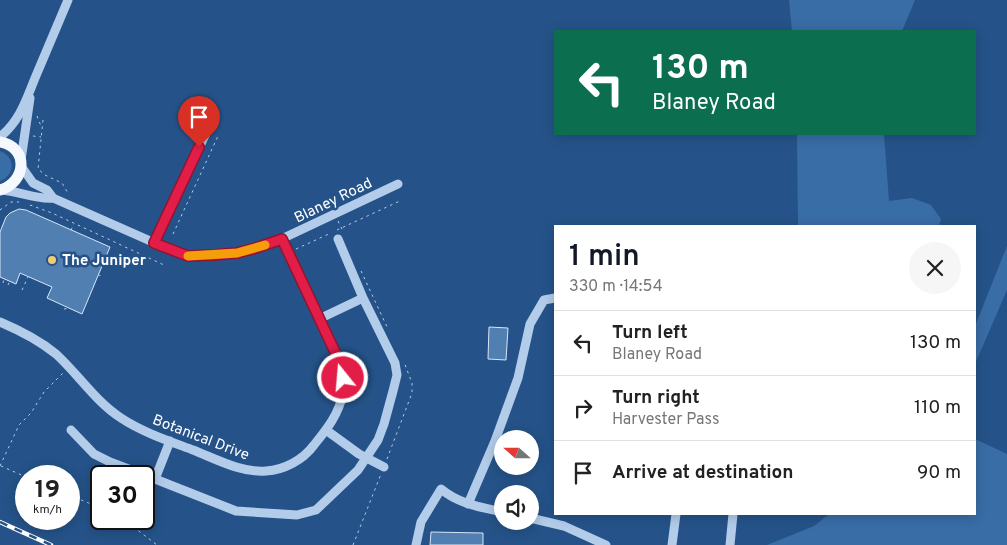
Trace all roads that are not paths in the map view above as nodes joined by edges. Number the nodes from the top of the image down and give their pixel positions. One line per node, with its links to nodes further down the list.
1 (68, 0): 2 (street)
2 (31, 90): 4 (street); 6 (street)
3 (207, 131): 12 (street)
4 (0, 137)
5 (0, 142): 6 (main road)
6 (21, 163): 8 (main road); 9 (street, Blaney Road)
7 (398, 184): 10 (street, Blaney Road)
8 (0, 190): 9 (street, Blaney Road)
9 (53, 198): 12 (street, Blaney Road)
10 (282, 239): 12 (street, Blaney Road); 15 (street, Botanical Drive)
11 (338, 239): 13 (street)
12 (154, 243)
13 (363, 298): 15 (street); 20 (street)
14 (554, 298): 24 (street)
15 (319, 319): 18 (street, Botanical Drive)
16 (0, 322): 19 (street, Botanical Drive)
17 (71, 430): 21 (street)
18 (326, 430): 19 (street, Botanical Drive); 20 (street)
19 (170, 441): 23 (street)
20 (366, 458): 22 (street); 23 (street)
21 (118, 465)
22 (385, 465)
23 (155, 479)
24 (468, 504): 25 (street); 29 (street)
25 (494, 510)
26 (676, 515): 31 (street)
27 (733, 515): 32 (street)
28 (539, 520): 30 (street)
29 (416, 545)
30 (606, 545)
31 (672, 545)
32 (730, 545)

